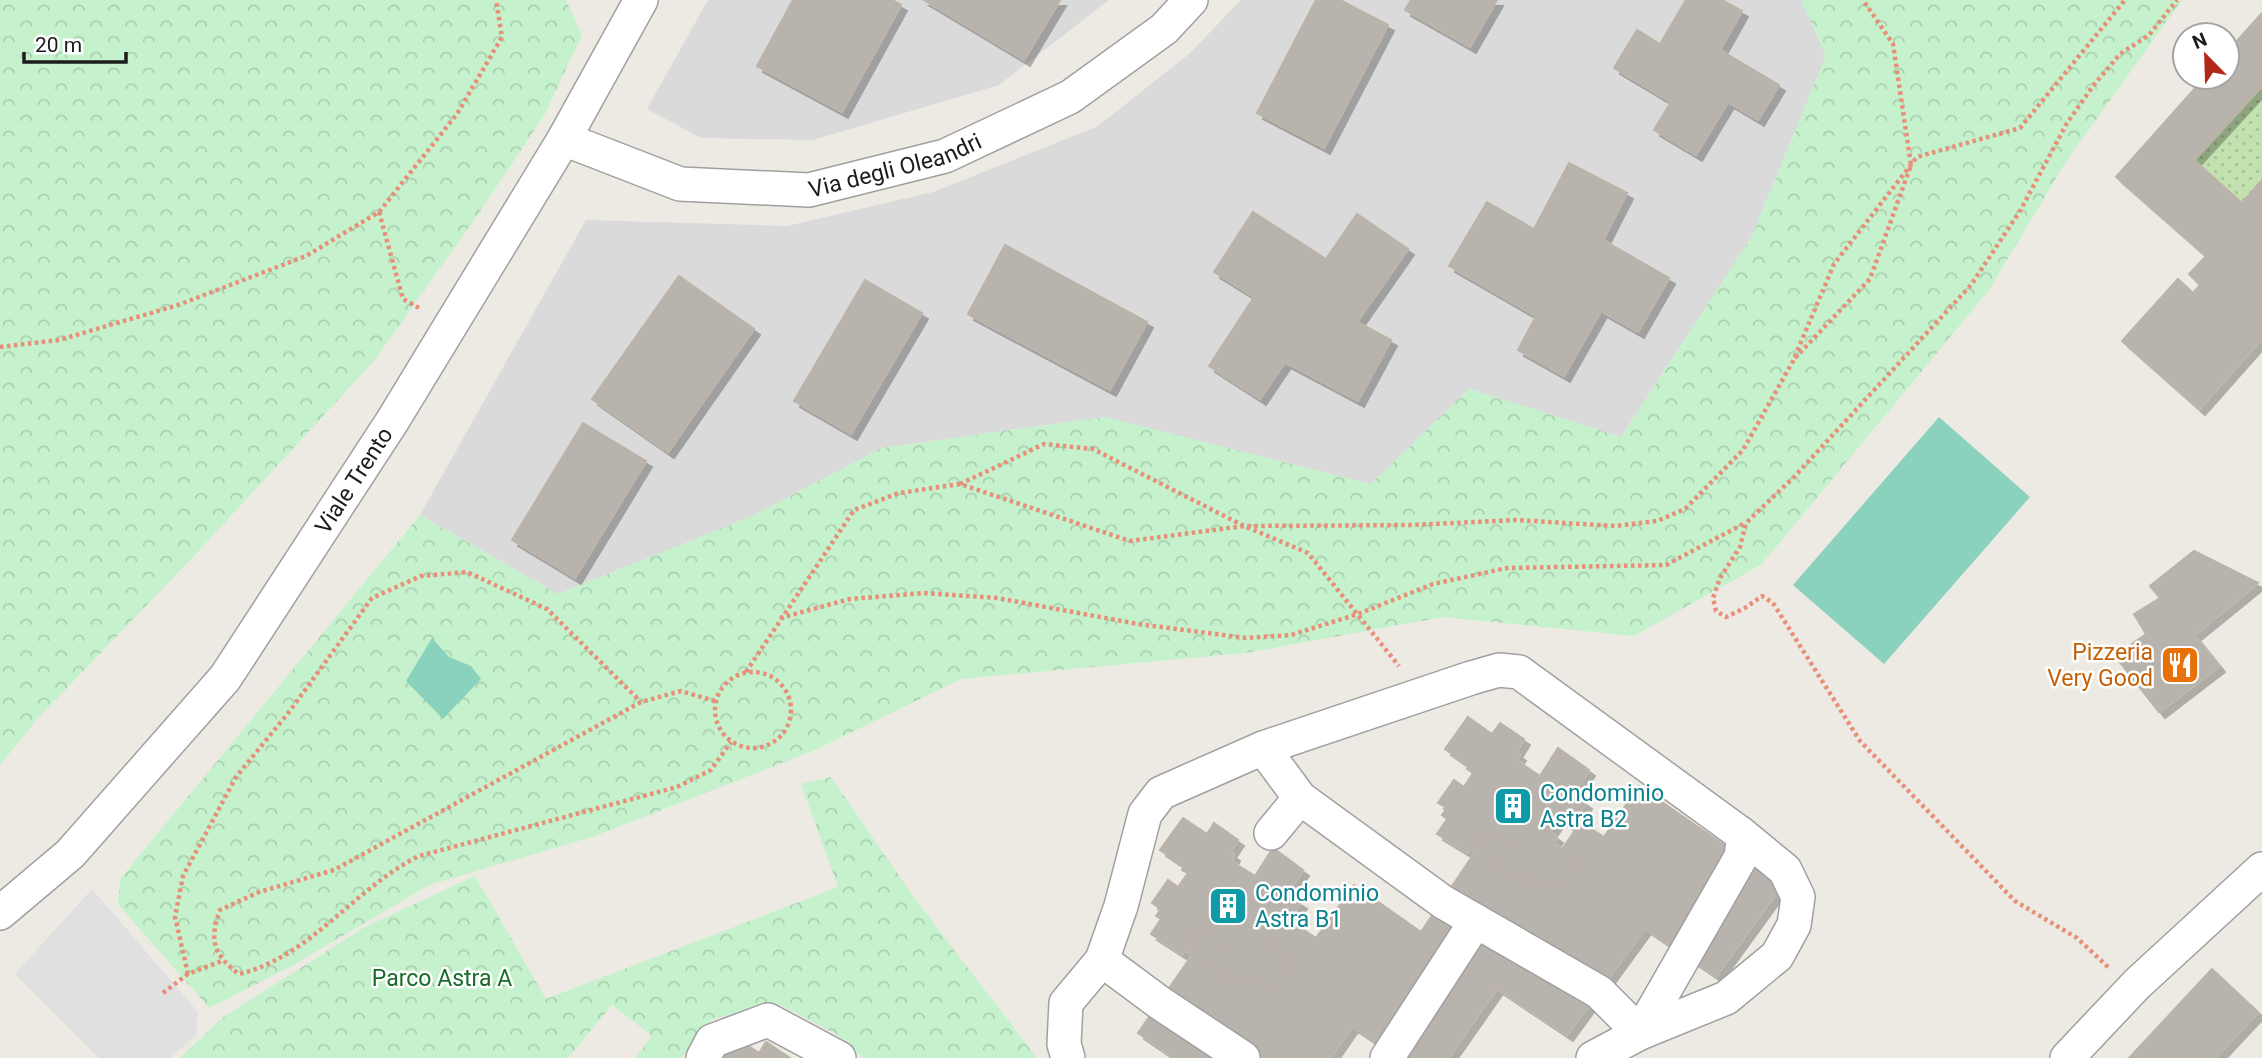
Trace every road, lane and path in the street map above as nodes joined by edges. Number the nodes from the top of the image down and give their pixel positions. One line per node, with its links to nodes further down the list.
1 (496, 0): 9 (path)
2 (641, 0): 7 (street, Viale Trento)
3 (1191, 0): 7 (street, Via degli Oleandri)
4 (1863, 0): 8 (path)
5 (2125, 0): 8 (path)
6 (2177, 0): 14 (path)
7 (564, 139): 10 (street, Viale Trento)
8 (1911, 165): 12 (path); 12 (path)
9 (379, 212): 10 (path); 11 (path)
10 (451, 324): 28 (street, Viale Trento)
11 (0, 347)
12 (1793, 361): 15 (path)
13 (960, 484): 15 (path); 15 (path); 17 (path)
14 (1746, 523): 16 (path); 33 (path)
15 (1244, 526): 16 (path)
16 (1358, 614): 17 (path); 19 (path)
17 (779, 618): 18 (path)
18 (746, 672): 20 (path); 22 (path)
19 (1419, 696): 23 (street); 26 (street)
20 (715, 701): 21 (path); 22 (path)
21 (641, 702): 31 (path); 32 (path)
22 (731, 743): 31 (path)
23 (1263, 748): 24 (street); 30 (street)
24 (1300, 798): 25 (street); 29 (street)
25 (1271, 833)
26 (1740, 833): 35 (street); 35 (street)
27 (2262, 869): 33 (street)
28 (0, 913)
29 (1476, 921): 35 (street); 40 (street)
30 (1102, 960): 38 (street); 39 (street)
31 (222, 961): 32 (path)
32 (188, 974): 34 (path)
33 (2137, 984): 42 (street)
34 (163, 993)
35 (1640, 1033): 41 (street)
36 (703, 1058): 37 (street)
37 (839, 1058)
38 (1068, 1058)
39 (1243, 1058)
40 (1387, 1058)
41 (1593, 1058)
42 (2067, 1058)

